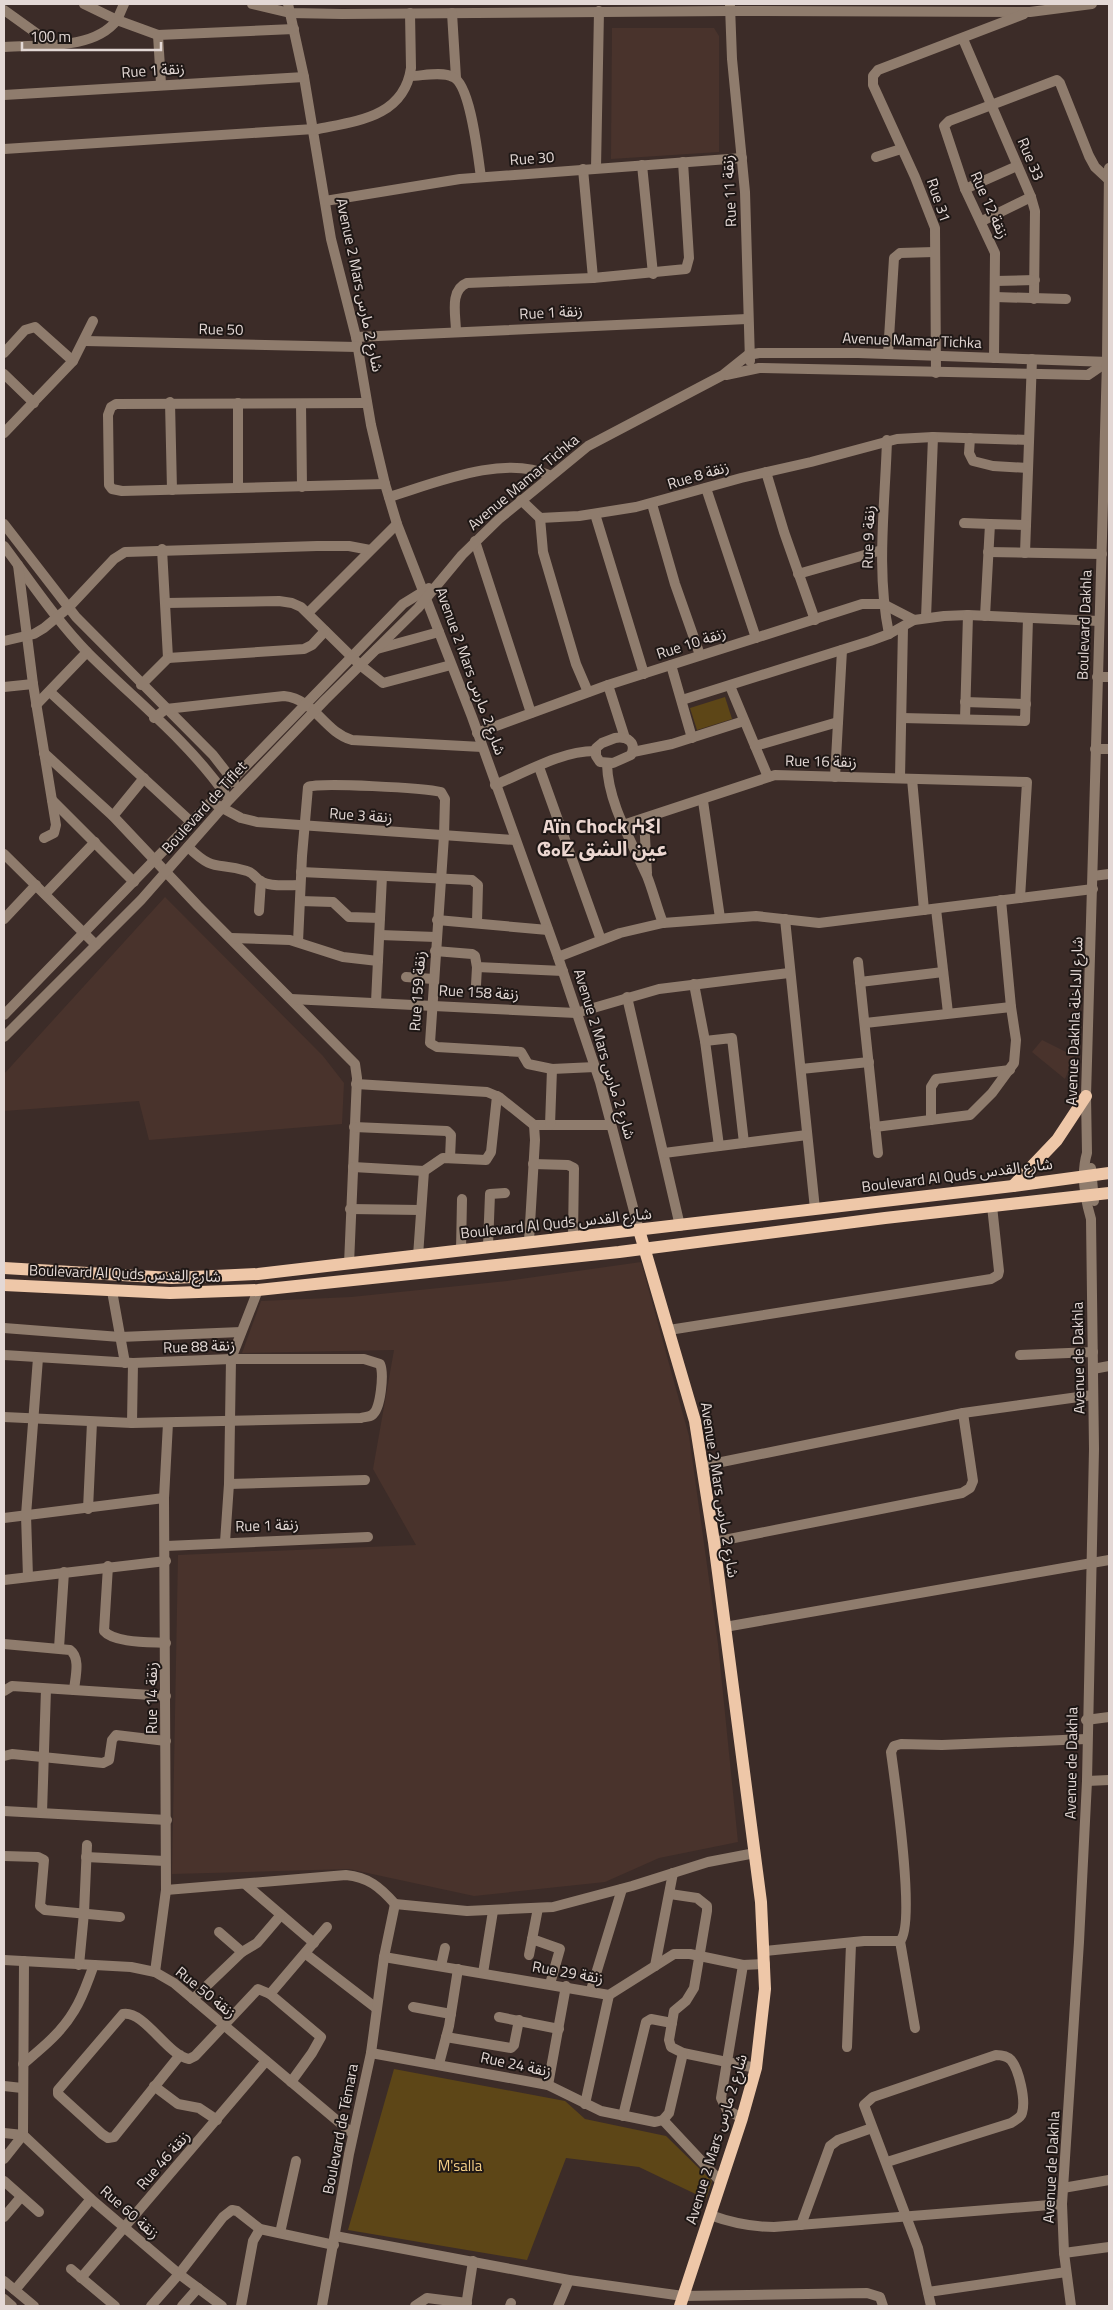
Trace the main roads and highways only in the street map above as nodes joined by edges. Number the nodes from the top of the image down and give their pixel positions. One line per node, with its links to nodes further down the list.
1 (1086, 1096): 3 (main road)
2 (1109, 1173): 3 (main road, Boulevard Al Quds شارع القدس)
3 (1013, 1186): 5 (main road, Boulevard Al Quds شارع القدس)
4 (1109, 1193): 6 (main road, Boulevard Al Quds شارع القدس)
5 (638, 1230): 6 (main road, Avenue 2 Mars شارع 2 مارس); 7 (main road, Boulevard Al Quds شارع القدس)
6 (643, 1249): 8 (main road, Boulevard Al Quds شارع القدس); 9 (main road, Avenue 2 Mars شارع 2 مارس)
7 (4, 1268)
8 (4, 1285)
9 (681, 2301)

